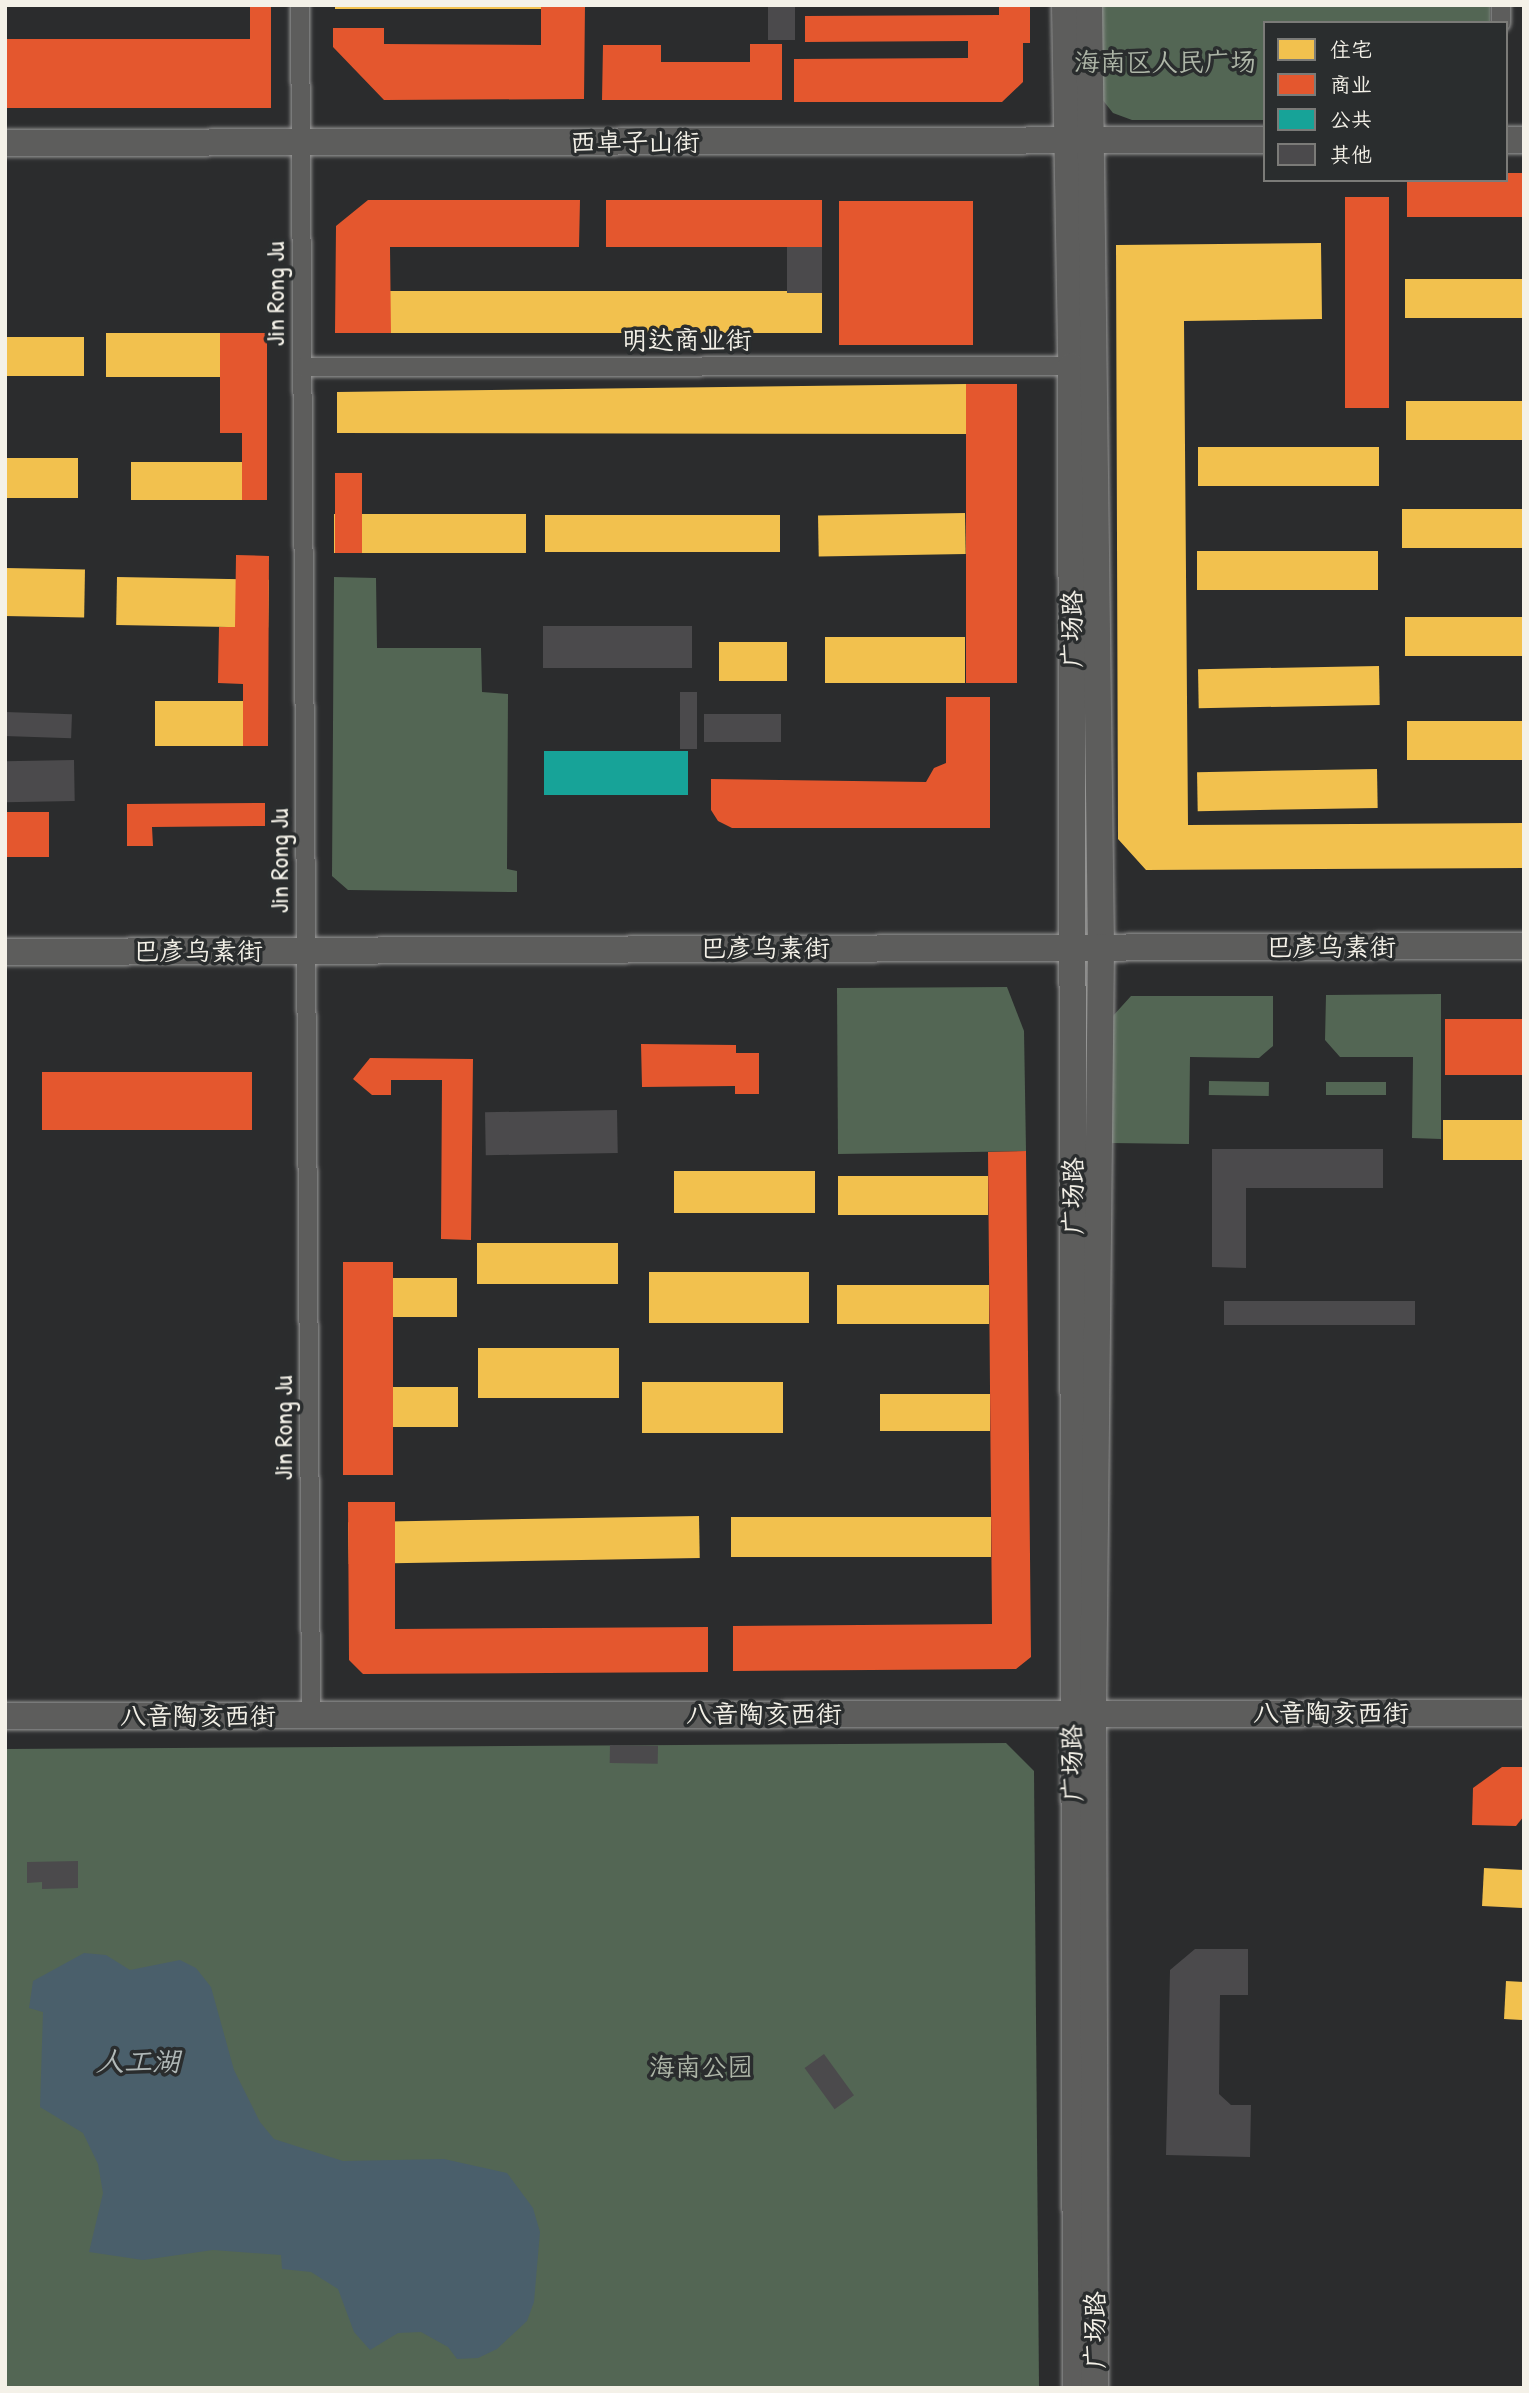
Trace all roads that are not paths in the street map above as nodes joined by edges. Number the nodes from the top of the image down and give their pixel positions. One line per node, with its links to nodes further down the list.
1 (300, 5): 7 (street, Jin Rong Ju)
2 (1065, 5): 4 (street, 广场路)
3 (1089, 5): 5 (street, 广场路)
4 (1064, 141): 5 (street, 西卓子山街); 7 (street, 西卓子山街); 9 (street, 广场路)
5 (1090, 141): 6 (street, 西卓子山街); 14 (street, 广场路)
6 (1263, 141)
7 (301, 142): 8 (street, 西卓子山街); 10 (street, Jin Rong Ju)
8 (5, 143)
9 (1071, 366): 10 (street, 明达商业街); 13 (street, 广场路)
10 (302, 367): 15 (street, Jin Rong Ju)
11 (1524, 935): 14 (street, 巴彦乌素街)
12 (5, 941): 15 (street, 巴彦乌素街)
13 (1073, 942): 14 (street, 巴彦乌素街); 15 (street, 巴彦乌素街); 19 (street, 广场路)
14 (1101, 942): 16 (street, 巴彦乌素街); 19 (street, 广场路)
15 (306, 945): 17 (street, 巴彦乌素街); 20 (street, Jin Rong Ju)
16 (1524, 946)
17 (5, 952)
18 (1524, 1713): 19 (street, 八音陶亥西街)
19 (1082, 1714): 20 (street, 八音陶亥西街); 22 (street, 广场路); 23 (street, 广场路)
20 (311, 1715): 21 (street, 八音陶亥西街)
21 (5, 1716)
22 (1076, 2388)
23 (1095, 2388)

